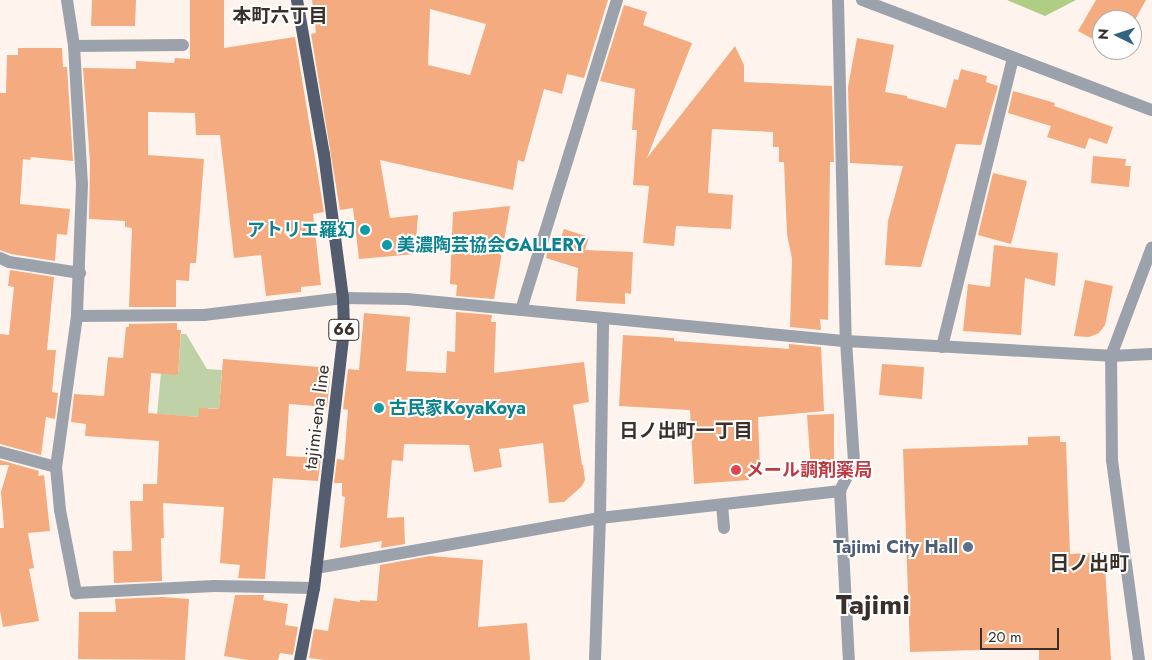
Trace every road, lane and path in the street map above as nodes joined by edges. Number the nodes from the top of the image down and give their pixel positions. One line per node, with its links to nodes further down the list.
1 (67, 0): 7 (street)
2 (297, 0): 13 (main road, tajimi-ena line / 66)
3 (617, 0): 14 (street)
4 (838, 0): 17 (street)
5 (862, 0): 8 (street)
6 (183, 44): 7 (street)
7 (74, 46): 12 (street)
8 (1013, 58): 9 (street); 18 (street)
9 (1152, 110)
10 (1152, 246): 20 (street)
11 (0, 258): 12 (street)
12 (80, 273): 15 (street)
13 (343, 298): 14 (street); 15 (street); 27 (main road, tajimi-ena line / 66)
14 (521, 310): 16 (street)
15 (77, 316): 22 (street)
16 (603, 318): 17 (street); 25 (street)
17 (846, 341): 18 (street); 23 (street)
18 (942, 347): 20 (street)
19 (1152, 354): 20 (street)
20 (1111, 356): 32 (street)
21 (0, 452): 22 (street)
22 (56, 467): 28 (street)
23 (840, 491): 24 (street); 31 (street)
24 (722, 505): 25 (street); 26 (street)
25 (600, 518): 27 (street); 30 (street)
26 (724, 528)
27 (316, 568): 28 (main road, tajimi-ena line / 66)
28 (314, 588): 29 (main road, tajimi-ena line / 66)
29 (300, 660)
30 (595, 660)
31 (849, 660)
32 (1139, 660)

